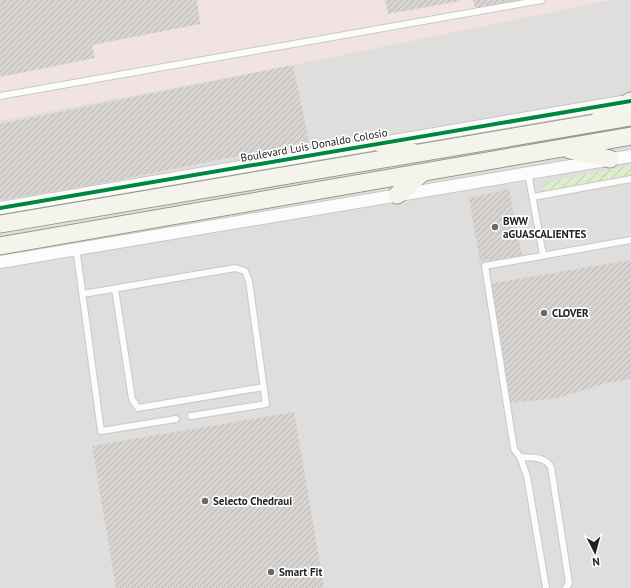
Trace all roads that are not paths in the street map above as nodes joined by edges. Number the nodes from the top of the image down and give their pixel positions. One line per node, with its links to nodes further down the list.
1 (542, 0): 2 (lane)
2 (0, 96)
3 (631, 101): 5 (main road); 7 (street, Boulevard Luis Donaldo Colosio)
4 (631, 117): 5 (main road)
5 (588, 125): 9 (main road)
6 (631, 136): 8 (main road)
7 (380, 143): 9 (main road); 18 (street, Boulevard Luis Donaldo Colosio)
8 (562, 148): 11 (main road); 12 (main road)
9 (418, 154): 15 (main road)
10 (631, 156): 11 (street)
11 (610, 159): 13 (street)
12 (422, 173): 16 (main road); 21 (main road)
13 (528, 173): 16 (street); 17 (lane)
14 (631, 179): 17 (lane)
15 (237, 184): 19 (main road); 21 (main road)
16 (397, 195): 21 (street)
17 (533, 197): 23 (lane)
18 (0, 208)
19 (0, 226): 21 (main road)
20 (631, 240): 23 (lane)
21 (76, 241): 22 (main road); 24 (street); 26 (lane)
22 (0, 246)
23 (543, 255): 30 (lane)
24 (0, 262)
25 (115, 289): 26 (lane); 27 (lane); 27 (lane)
26 (83, 294): 29 (lane)
27 (264, 388): 28 (lane)
28 (191, 416)
29 (176, 419)
30 (520, 457): 31 (lane); 32 (lane)
31 (546, 588)
32 (566, 588)

